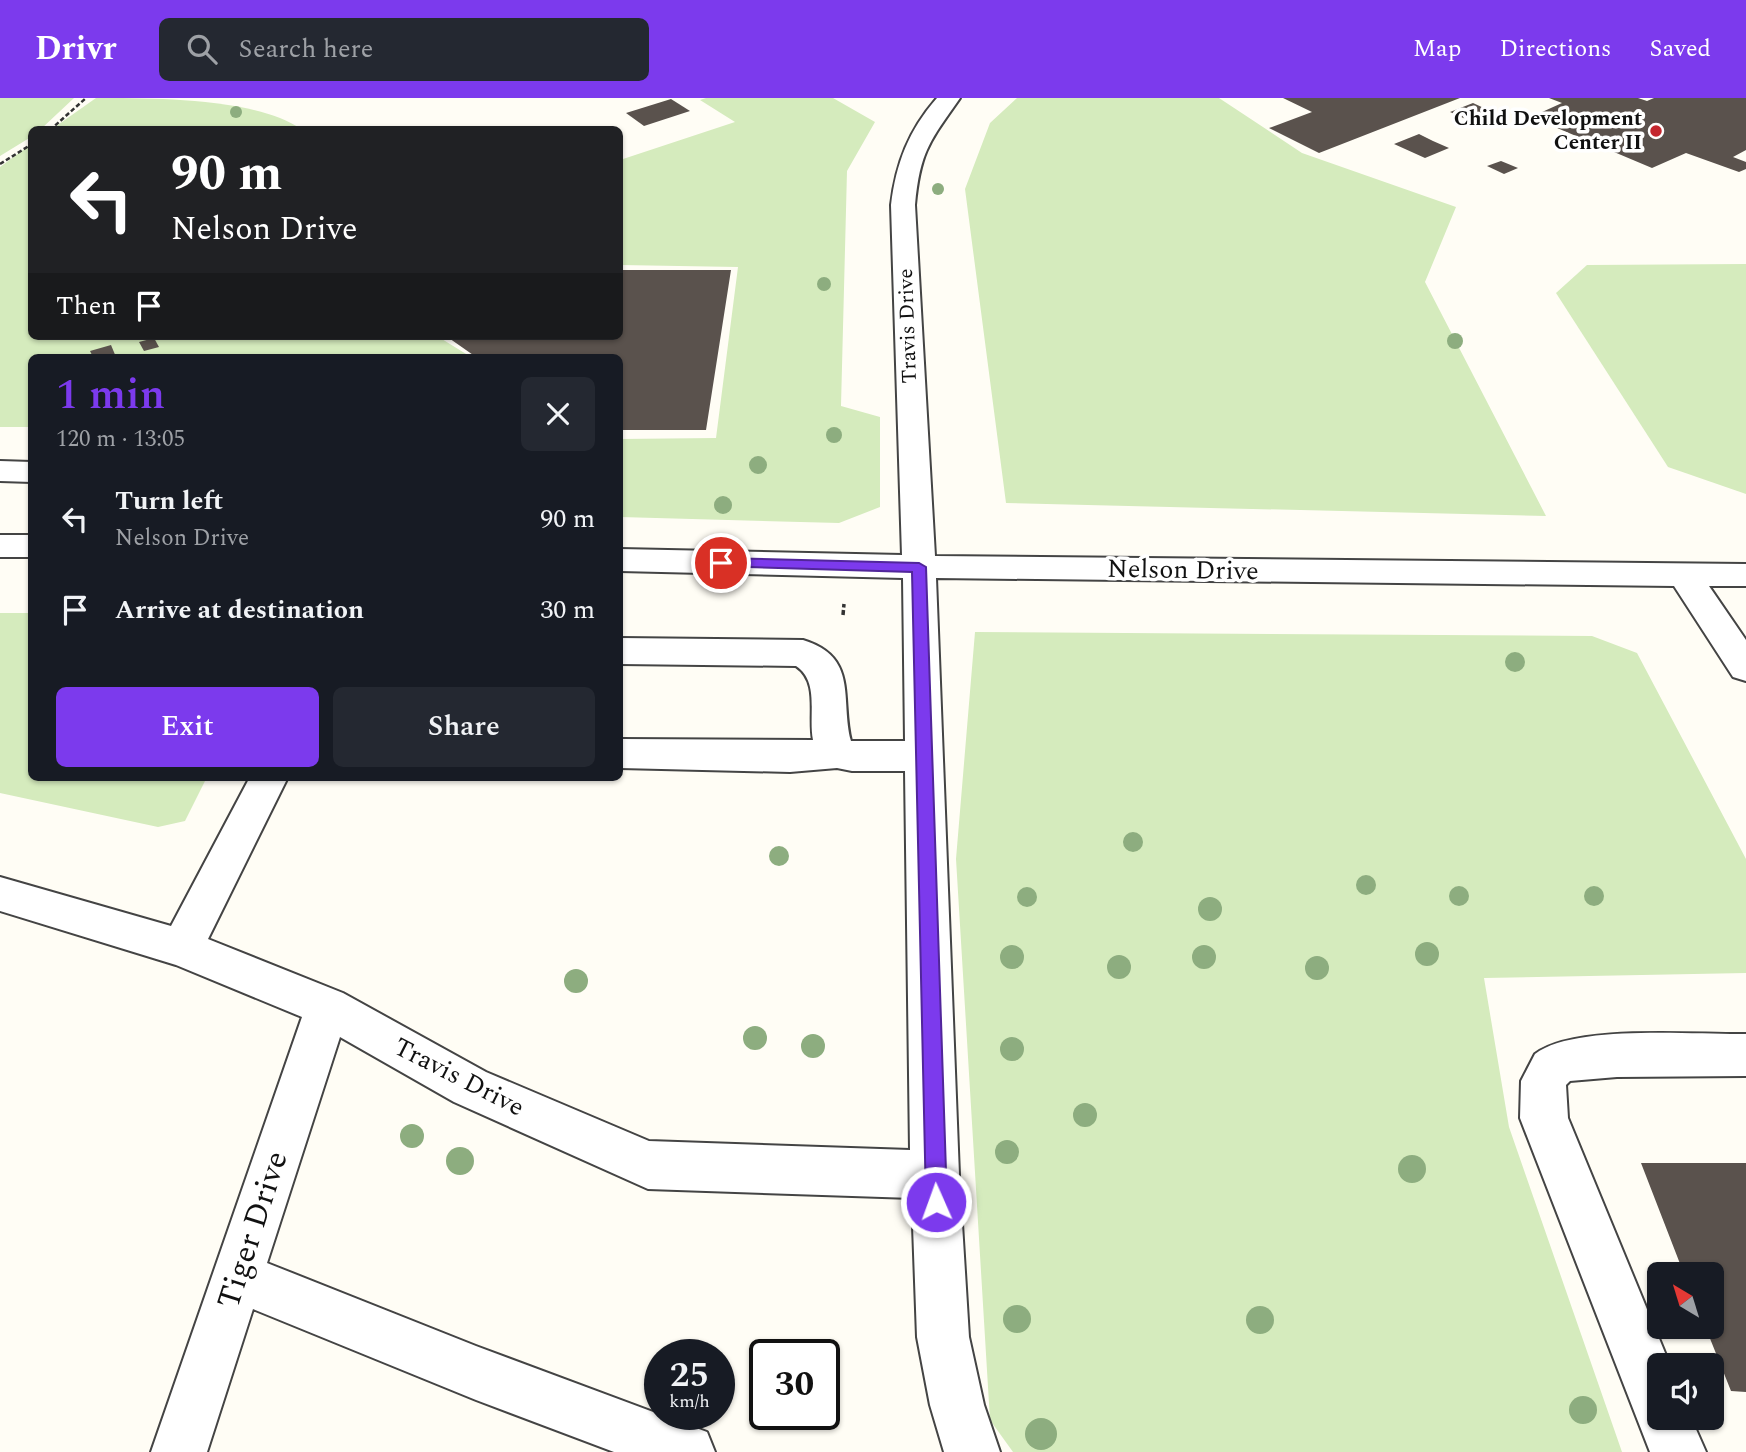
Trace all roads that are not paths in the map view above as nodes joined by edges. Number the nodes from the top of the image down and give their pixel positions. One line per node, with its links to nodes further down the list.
1 (949, 98): 7 (street, Travis Drive)
2 (0, 471): 3 (street)
3 (28, 472)
4 (0, 546): 5 (street)
5 (28, 547)
6 (623, 560): 7 (street, Nelson Drive)
7 (919, 567): 8 (street, Nelson Drive); 14 (street, Travis Drive)
8 (1684, 575): 9 (street, Nelson Drive); 11 (street)
9 (1746, 575)
10 (623, 651): 12 (street)
11 (1746, 668)
12 (837, 753): 13 (street); 14 (street)
13 (623, 754)
14 (924, 756): 20 (street, Travis Drive)
15 (267, 781): 17 (street)
16 (0, 894): 17 (street, Travis Drive)
17 (182, 948): 18 (street, Travis Drive)
18 (327, 1007): 20 (street, Travis Drive); 21 (street, Tiger Drive)
19 (1746, 1055): 22 (street)
20 (935, 1175): 26 (street, Travis Drive)
21 (237, 1277): 24 (street); 25 (street, Tiger Drive)
22 (1647, 1374)
23 (1669, 1430): 27 (street)
24 (656, 1446)
25 (179, 1452)
26 (972, 1452)
27 (1678, 1452)

